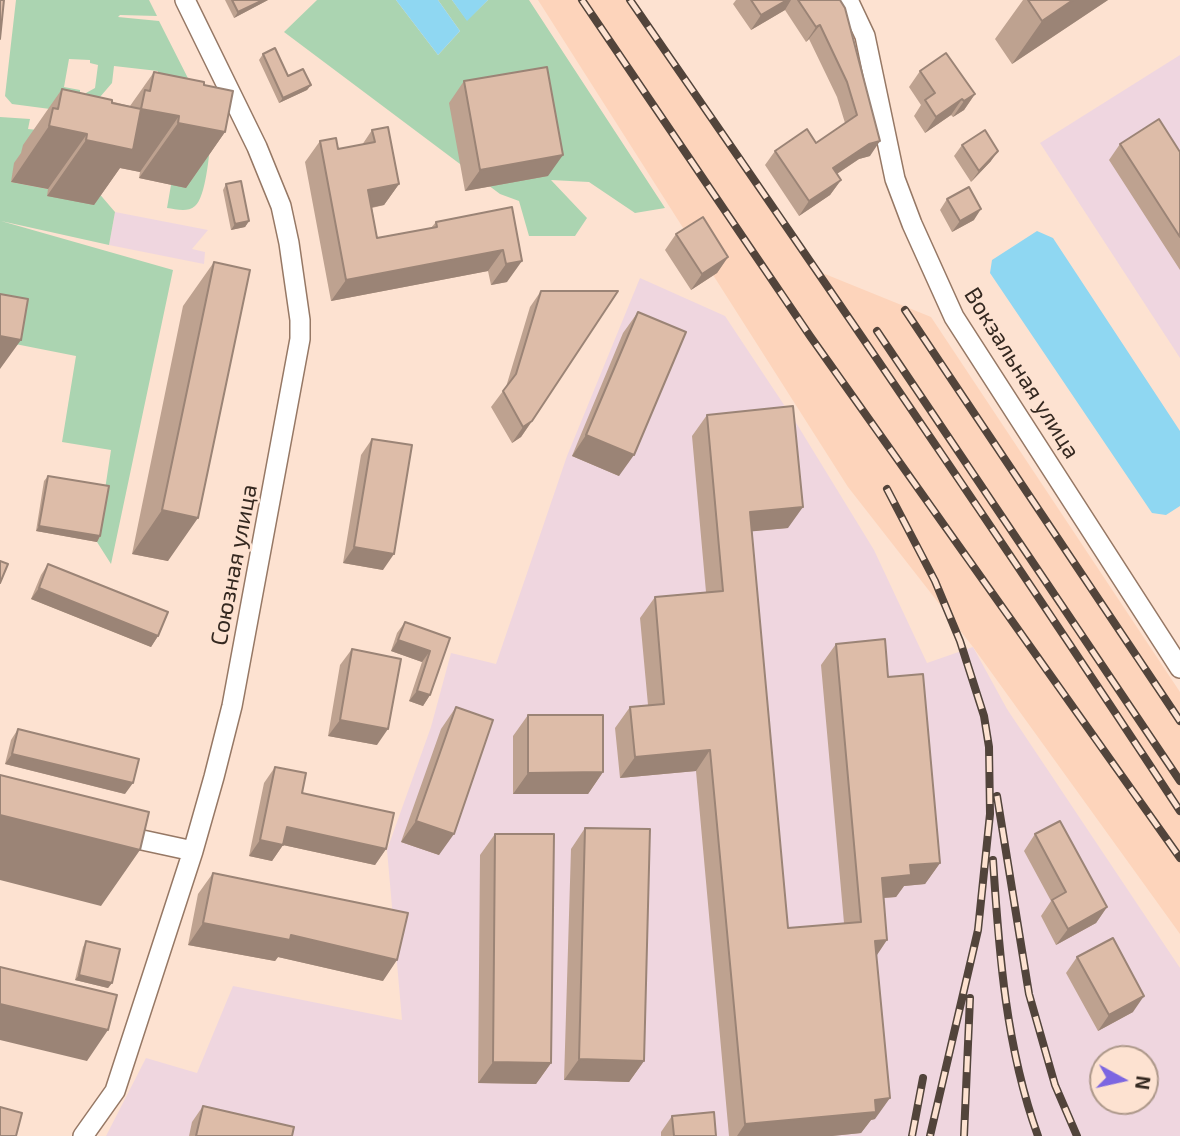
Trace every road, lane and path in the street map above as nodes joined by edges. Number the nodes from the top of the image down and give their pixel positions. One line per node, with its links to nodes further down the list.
1 (185, 0): 5 (street, Союзная улица)
2 (848, 0): 3 (street, Вокзальная улица)
3 (1180, 668)
4 (102, 832): 5 (street)
5 (193, 851): 6 (street, Союзная улица)
6 (83, 1136)

